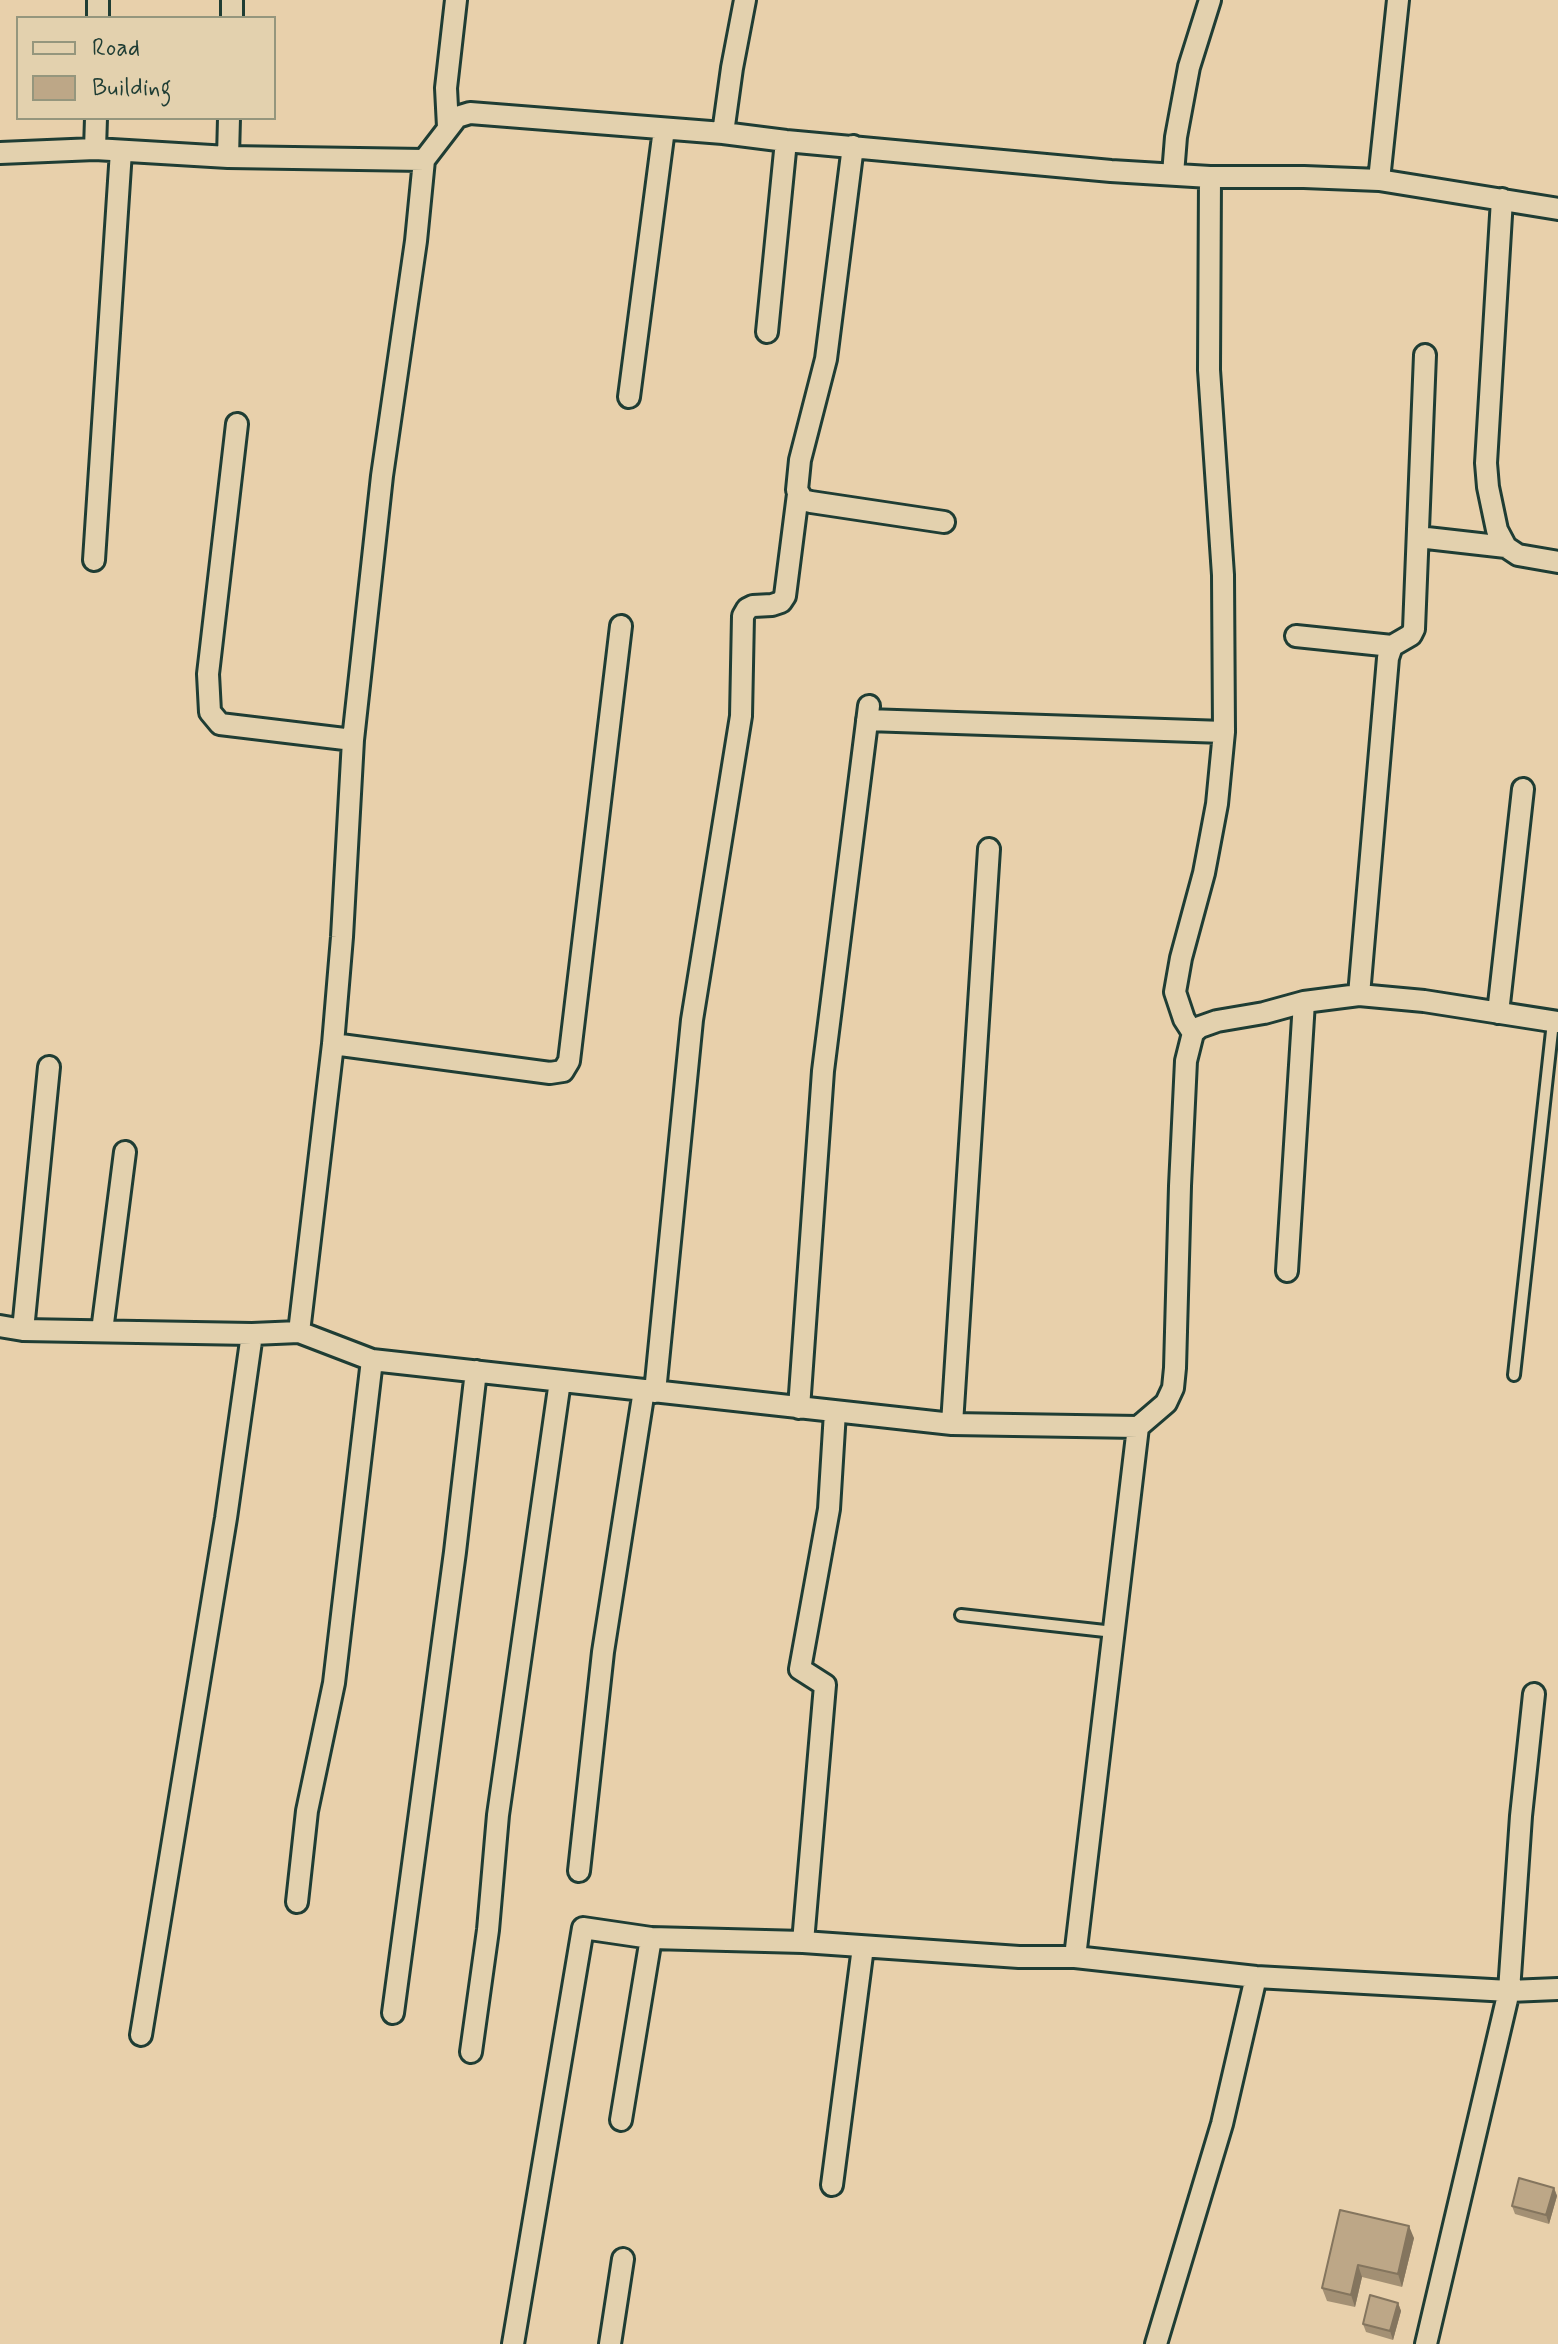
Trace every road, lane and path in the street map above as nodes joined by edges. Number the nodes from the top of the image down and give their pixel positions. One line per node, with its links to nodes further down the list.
1 (456, 0): 7 (street)
2 (745, 0): 9 (street)
3 (1210, 0): 17 (street)
4 (1398, 0): 19 (street)
5 (96, 120): 12 (street)
6 (229, 120): 15 (street)
7 (448, 127): 8 (street); 16 (street)
8 (664, 129): 9 (street); 24 (street)
9 (723, 133): 10 (street)
10 (786, 141): 11 (street); 22 (street)
11 (853, 146): 17 (street); 26 (street)
12 (95, 149): 13 (street); 14 (street)
13 (121, 151): 15 (street); 30 (street)
14 (0, 153)
15 (228, 157): 16 (street)
16 (424, 160): 36 (street)
17 (1173, 174): 18 (street)
18 (1210, 177): 19 (street); 35 (street)
19 (1379, 180): 20 (street)
20 (1502, 199): 21 (street); 29 (street)
21 (1558, 209)
22 (767, 332)
23 (1425, 355): 28 (street)
24 (629, 397)
25 (237, 424): 36 (street)
26 (798, 494): 27 (street); 57 (street)
27 (944, 522)
28 (1418, 537): 29 (street); 34 (street)
29 (1506, 547): 31 (street)
30 (94, 560)
31 (1558, 562)
32 (621, 626): 44 (street)
33 (1296, 636): 34 (street)
34 (1392, 646): 39 (street)
35 (1224, 732): 43 (street); 58 (street)
36 (353, 740): 44 (street)
37 (1523, 789): 41 (street)
38 (989, 849): 60 (street)
39 (1359, 995): 40 (street); 41 (street)
40 (1304, 1002): 43 (street); 47 (street)
41 (1498, 1013): 42 (street)
42 (1555, 1022): 55 (lane)
43 (1193, 1033): 61 (street)
44 (333, 1044): 51 (street)
45 (49, 1067): 49 (street)
46 (125, 1152): 50 (street)
47 (1287, 1271)
48 (0, 1326): 49 (street)
49 (23, 1330): 50 (street)
50 (102, 1331): 52 (street)
51 (299, 1332): 52 (street); 53 (street)
52 (252, 1334): 75 (street)
53 (372, 1360): 54 (street); 66 (street)
54 (476, 1371): 56 (street); 74 (street)
55 (1514, 1375)
56 (560, 1381): 57 (street); 76 (street)
57 (649, 1391): 58 (street); 65 (street)
58 (799, 1408): 59 (street)
59 (835, 1412): 60 (street); 68 (street)
60 (952, 1424): 61 (street)
61 (1138, 1427): 63 (street)
62 (961, 1615): 63 (lane)
63 (1114, 1632): 70 (street)
64 (1534, 1694): 73 (street)
65 (579, 1871)
66 (297, 1902)
67 (651, 1938): 68 (street); 77 (street); 80 (street)
68 (803, 1942): 69 (street)
69 (863, 1947): 70 (street); 78 (street)
70 (1075, 1957): 71 (street)
71 (1256, 1977): 73 (street); 82 (street)
72 (1558, 1989): 73 (street)
73 (1509, 1991): 83 (street)
74 (393, 2013)
75 (141, 2035)
76 (471, 2052)
77 (621, 2120)
78 (832, 2185)
79 (623, 2259): 81 (street)
80 (513, 2344)
81 (610, 2344)
82 (1156, 2344)
83 (1426, 2344)

